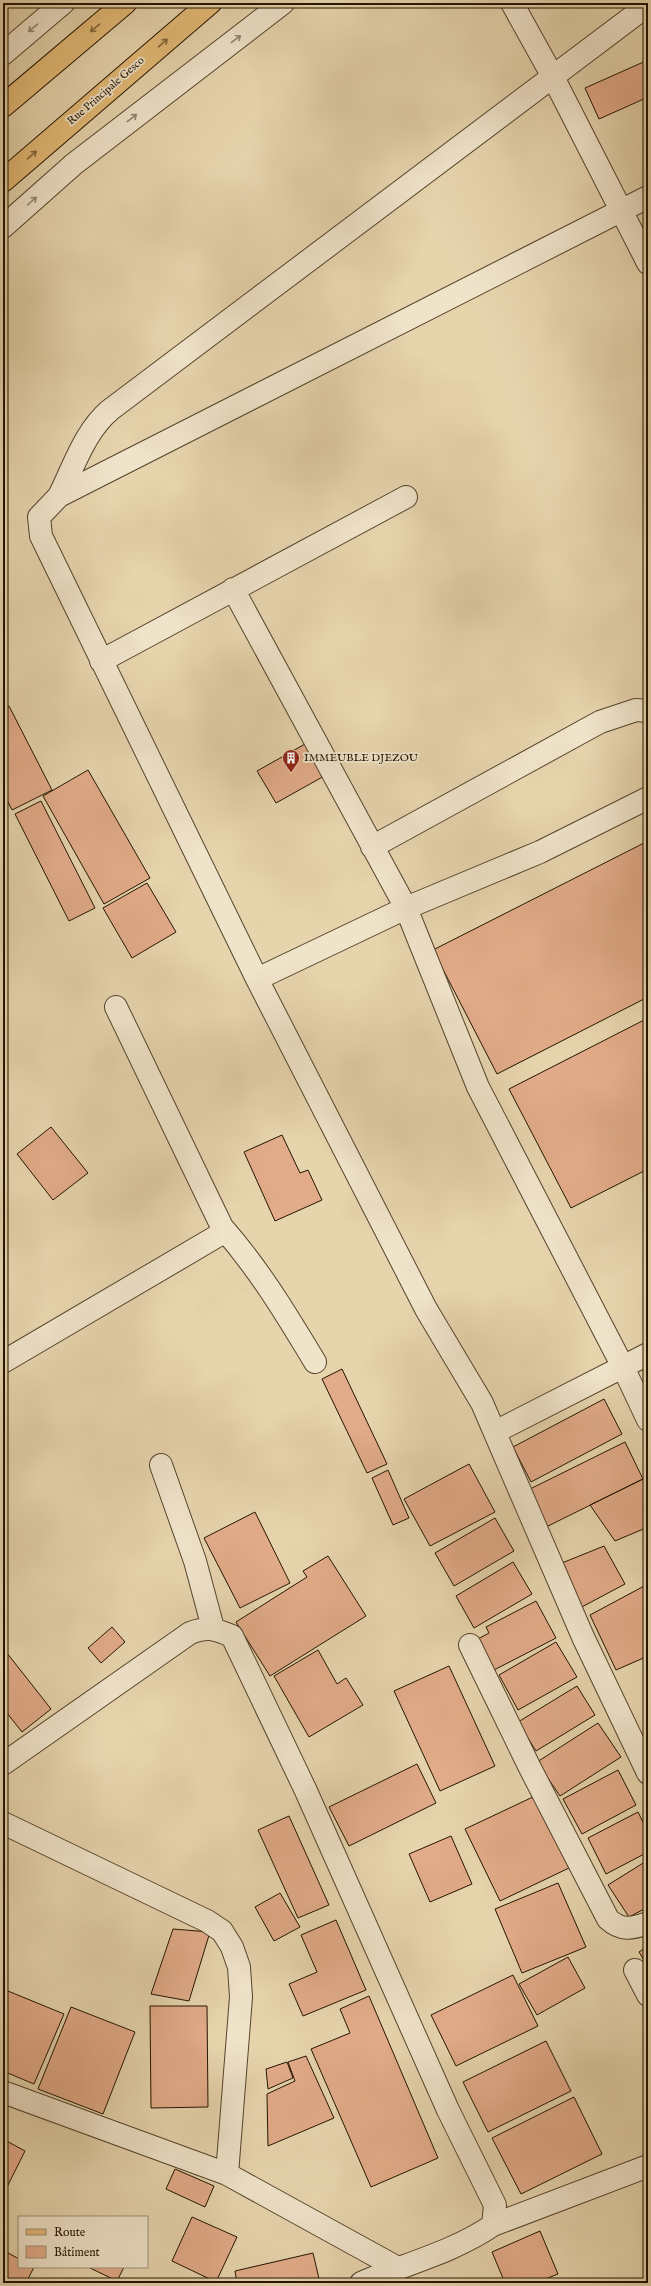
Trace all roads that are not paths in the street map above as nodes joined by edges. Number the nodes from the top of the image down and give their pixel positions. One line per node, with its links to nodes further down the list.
1 (63, 3): 7 (street, one-way to 7)
2 (125, 3): 9 (main road, one-way to 9)
3 (210, 3): 10 (main road, Rue Principale Gesco, one-way to 3)
4 (284, 3): 13 (street, one-way to 4)
5 (512, 3): 8 (street)
6 (648, 5): 8 (street)
7 (3, 54)
8 (553, 77): 12 (street); 15 (street)
9 (3, 106)
10 (3, 181)
11 (648, 197): 12 (street)
12 (621, 210): 14 (street); 15 (street)
13 (3, 227)
14 (648, 263)
15 (59, 496): 18 (street)
16 (406, 497): 17 (street)
17 (233, 589): 18 (street); 21 (street)
18 (101, 661): 23 (street)
19 (648, 711): 21 (street)
20 (648, 798): 22 (street)
21 (372, 847): 22 (street)
22 (406, 908): 23 (street); 29 (street)
23 (257, 979): 31 (street)
24 (116, 1007): 25 (street)
25 (222, 1227): 27 (street); 28 (street)
26 (648, 1354): 29 (street)
27 (3, 1362)
28 (315, 1362)
29 (623, 1367): 30 (street); 31 (street)
30 (648, 1420)
31 (495, 1432): 36 (street)
32 (161, 1465): 33 (street)
33 (213, 1628): 35 (street); 44 (street)
34 (470, 1645): 38 (street)
35 (3, 1764)
36 (648, 1773)
37 (3, 1823): 43 (street)
38 (648, 1923)
39 (635, 1970): 40 (street)
40 (648, 1995)
41 (3, 2092): 43 (street)
42 (648, 2166): 44 (street)
43 (227, 2174): 45 (street)
44 (493, 2225): 45 (street)
45 (396, 2267): 46 (street)
46 (361, 2283)

